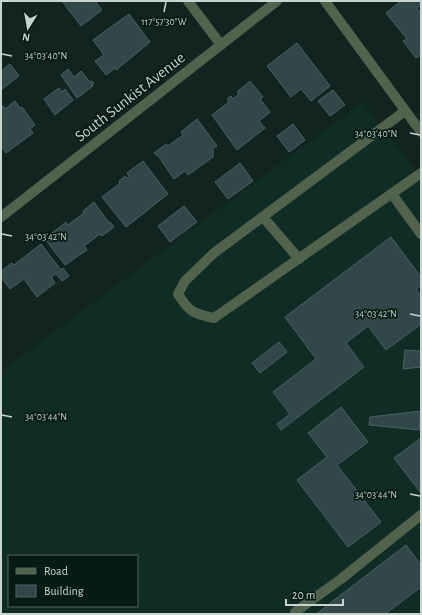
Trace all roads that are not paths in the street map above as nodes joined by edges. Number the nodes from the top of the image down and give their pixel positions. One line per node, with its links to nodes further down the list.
1 (188, 1): 4 (street)
2 (277, 1): 4 (street, South Sunkist Avenue)
3 (325, 1): 5 (street)
4 (221, 45): 9 (street, South Sunkist Avenue)
5 (405, 111): 6 (street); 10 (street)
6 (421, 132)
7 (421, 173): 8 (street)
8 (392, 194): 11 (street); 12 (street)
9 (1, 217)
10 (263, 217): 12 (street); 12 (street)
11 (421, 234)
12 (299, 259)
13 (421, 515): 14 (street)
14 (295, 612)

